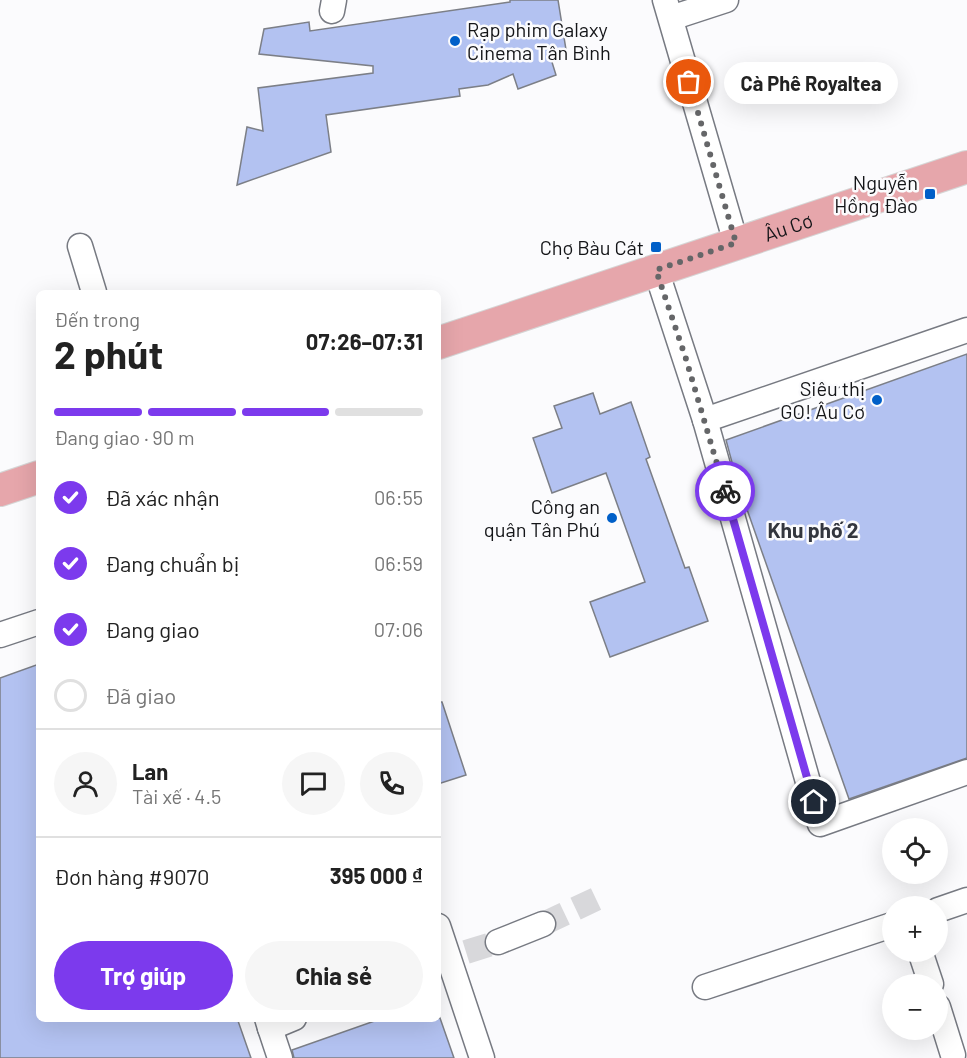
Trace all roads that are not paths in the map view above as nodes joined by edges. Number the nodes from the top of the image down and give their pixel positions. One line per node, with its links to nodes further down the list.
1 (726, 0): 2 (street)
2 (667, 5): 4 (street)
3 (967, 167): 4 (main road, Âu Cơ)
4 (736, 243): 6 (main road, Âu Cơ)
5 (80, 246): 7 (street)
6 (656, 270): 9 (main road, Âu Cơ); 10 (street)
7 (93, 290)
8 (967, 330): 10 (street)
9 (441, 342)
10 (705, 420): 15 (street)
11 (36, 478): 12 (main road)
12 (0, 490)
13 (36, 623): 14 (street)
14 (0, 635)
15 (967, 772)
16 (967, 900): 17 (street)
17 (948, 907)
18 (543, 924): 21 (street)
19 (882, 928): 23 (street)
20 (441, 933): 22 (street)
21 (498, 942)
22 (451, 957): 28 (street)
23 (705, 987)
24 (268, 1023): 27 (street)
25 (948, 1035): 26 (street)
26 (955, 1055)
27 (280, 1058)
28 (482, 1058)

